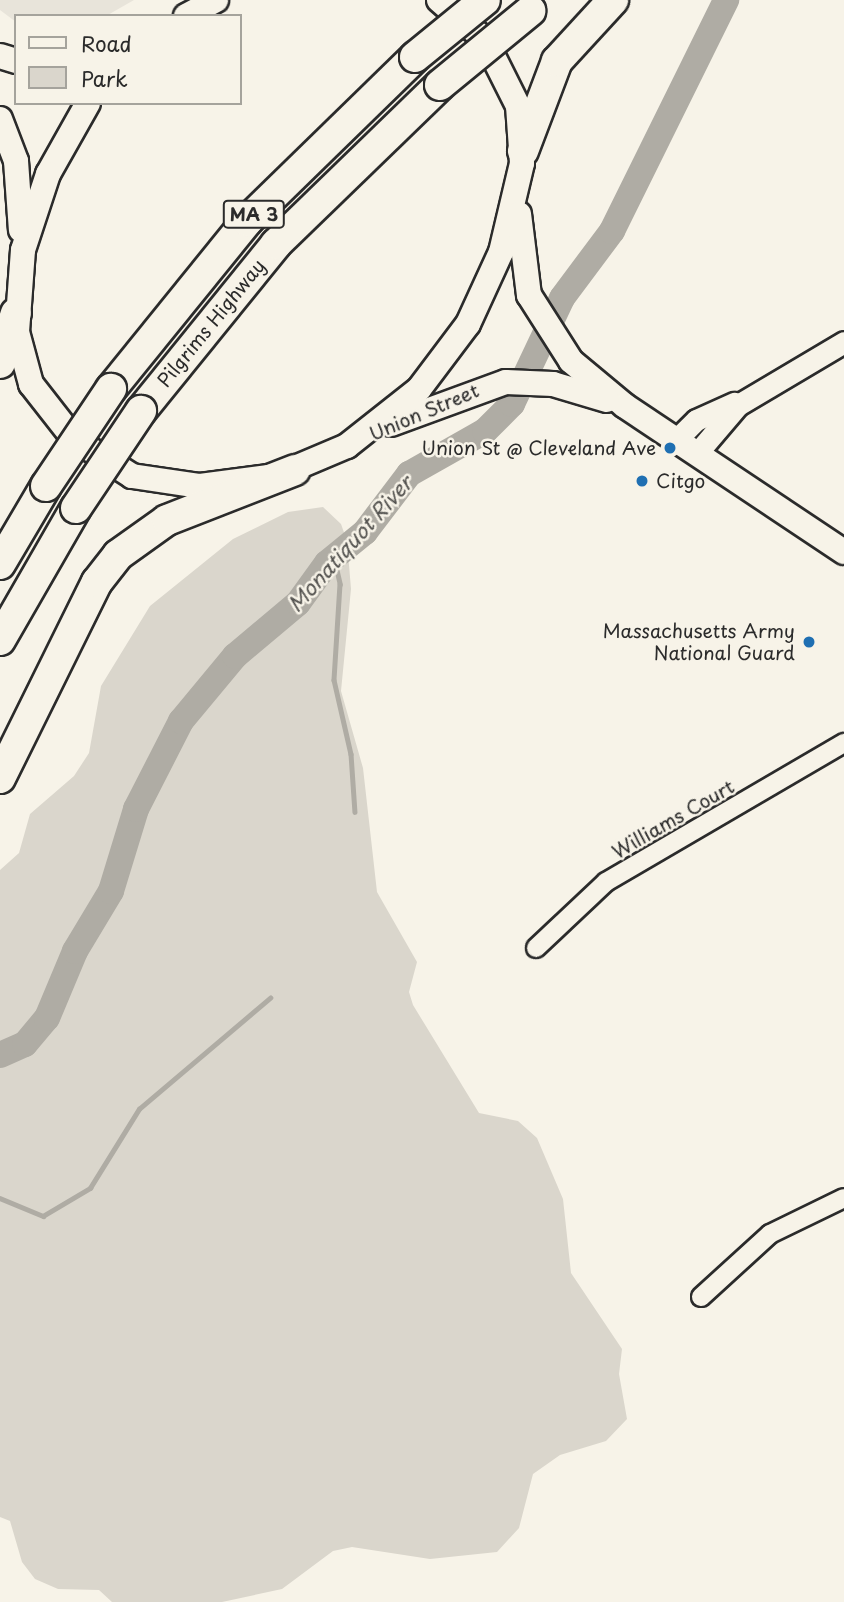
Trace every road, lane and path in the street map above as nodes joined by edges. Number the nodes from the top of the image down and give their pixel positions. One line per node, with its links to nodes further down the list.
1 (216, 0): 6 (main road)
2 (439, 0): 9 (main road, Union Street)
3 (485, 0): 19 (highway, Pilgrims Highway / MA 3, bridge)
4 (612, 0): 9 (highway)
5 (537, 6): 20 (highway, Pilgrims Highway / MA 3, bridge)
6 (190, 14)
7 (87, 105): 10 (main road)
8 (0, 120): 10 (main road)
9 (522, 164): 14 (main road, Union Street); 16 (main road)
10 (19, 272): 11 (main road)
11 (16, 313): 13 (highway); 17 (main road)
12 (844, 342): 15 (street)
13 (0, 363)
14 (625, 406): 15 (main road, Union Street); 16 (main road, Union Street)
15 (688, 445): 18 (main road, Union Street)
16 (347, 446): 17 (main road)
17 (295, 470): 22 (highway)
18 (844, 552)
19 (0, 564)
20 (0, 640)
21 (844, 743): 23 (street, Williams Court)
22 (0, 778)
23 (536, 947)
24 (844, 1198): 25 (street)
25 (701, 1297)

